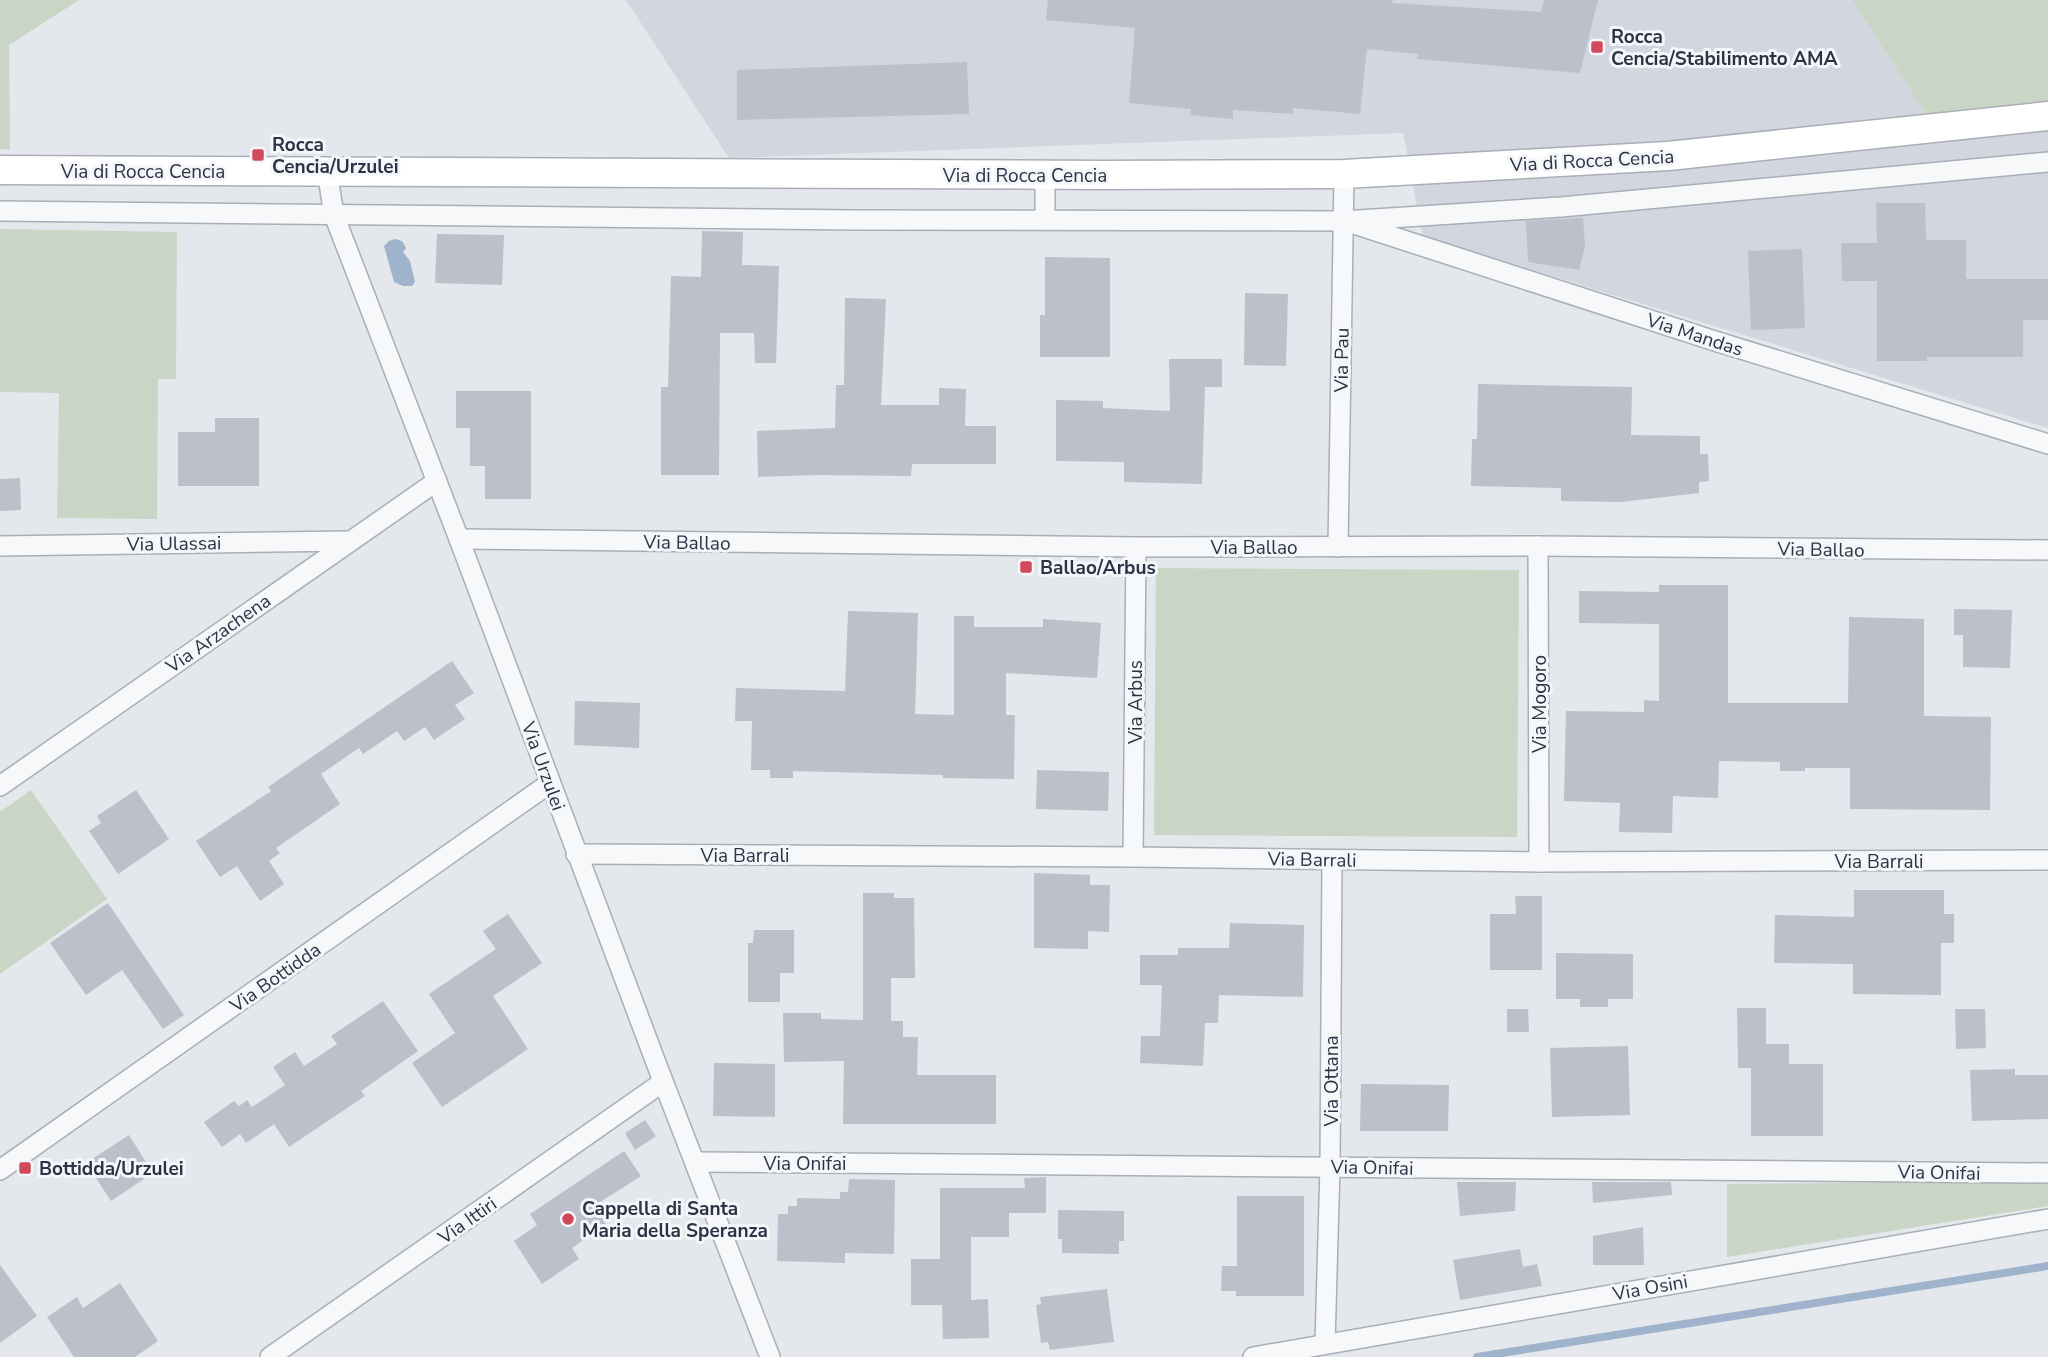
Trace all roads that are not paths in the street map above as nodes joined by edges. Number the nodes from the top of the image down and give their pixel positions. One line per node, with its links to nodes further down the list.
1 (2048, 116): 5 (main road, Via di Rocca Cencia)
2 (2048, 162): 10 (street)
3 (0, 170): 4 (main road, Via di Rocca Cencia)
4 (327, 171): 6 (main road, Via di Rocca Cencia); 8 (street, Via Urzulei)
5 (1344, 174): 6 (main road, Via di Rocca Cencia); 10 (street, Via Pau)
6 (1045, 175): 9 (street)
7 (0, 211): 8 (street)
8 (334, 215): 9 (street); 12 (street, Via Urzulei)
9 (1045, 219): 10 (street)
10 (1343, 221): 11 (street, Via Mandas); 18 (street, Via Pau)
11 (2048, 444)
12 (437, 481): 13 (street, Via Urzulei); 14 (street, Via Arzachena)
13 (459, 540): 17 (street, Via Ballao); 20 (street, Via Urzulei)
14 (348, 541): 15 (street, Via Ulassai); 21 (street, Via Arzachena)
15 (0, 546)
16 (1538, 546): 18 (street, Via Ballao); 19 (street, Via Ballao); 26 (street, Via Mogoro)
17 (1136, 547): 18 (street, Via Ballao); 23 (street, Via Arbus)
18 (1338, 547)
19 (2048, 550)
20 (550, 783): 22 (street, Via Urzulei); 30 (street, Via Bottidda)
21 (0, 786)
22 (576, 854): 23 (street, Via Barrali); 27 (street, Via Urzulei)
23 (1133, 857): 24 (street, Via Barrali)
24 (1332, 860): 26 (street, Via Barrali); 29 (street, Via Ottana)
25 (2048, 860): 26 (street, Via Barrali)
26 (1539, 862)
27 (663, 1082): 28 (street, Via Urzulei); 34 (street, Via Ittiri)
28 (696, 1162): 29 (street, Via Onifai); 35 (street, Via Urzulei)
29 (1330, 1167): 31 (street, Via Onifai); 33 (street, Via Ottana)
30 (0, 1170)
31 (2048, 1173)
32 (2048, 1219): 33 (street, Via Osini)
33 (1325, 1343): 36 (street, Via Osini)
34 (270, 1357)
35 (770, 1357)
36 (1253, 1357)

